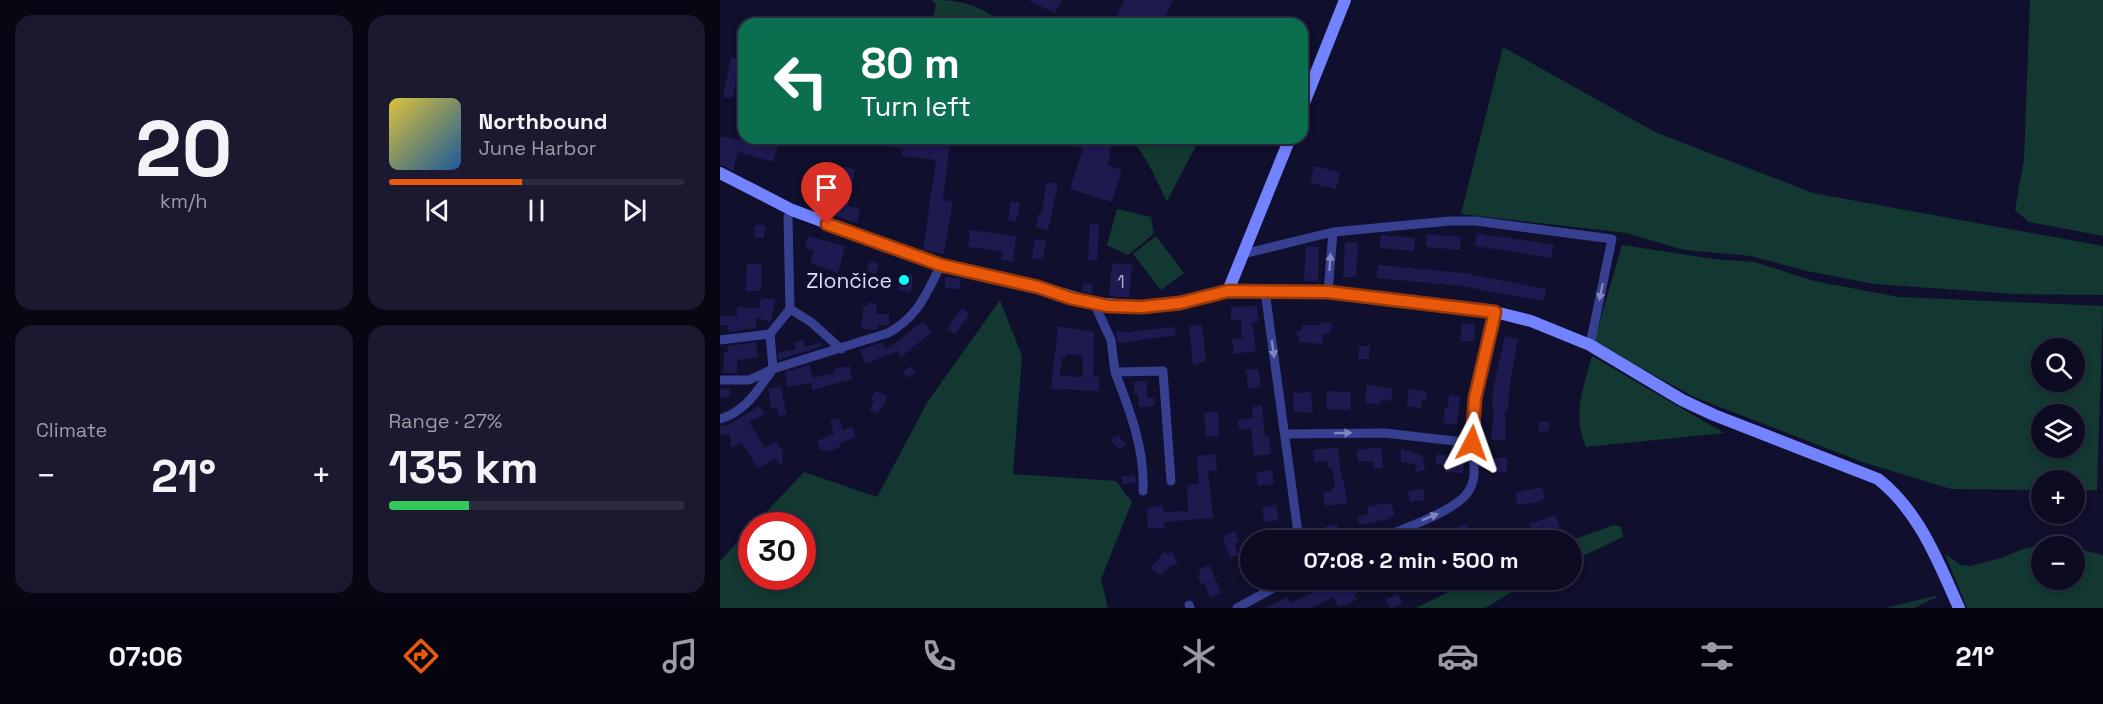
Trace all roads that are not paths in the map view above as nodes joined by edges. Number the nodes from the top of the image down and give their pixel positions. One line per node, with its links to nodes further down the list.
1 (1345, 0): 2 (street)
2 (1308, 93)
3 (1288, 144): 7 (street)
4 (720, 173): 5 (street)
5 (792, 210): 8 (street); 13 (street)
6 (1333, 232): 7 (street); 11 (street, one-way to 6); 17 (street, one-way to 17)
7 (1243, 254): 9 (street)
8 (941, 265): 12 (street); 18 (street)
9 (1228, 291): 10 (street); 12 (street)
10 (1265, 291): 11 (street); 23 (street, one-way to 23)
11 (1328, 292): 14 (street)
12 (1094, 303): 20 (street)
13 (790, 309): 15 (street); 18 (street)
14 (1495, 312): 17 (street); 24 (street)
15 (771, 334): 16 (street); 19 (street)
16 (720, 340)
17 (1590, 345): 31 (street)
18 (841, 349): 19 (street)
19 (773, 369): 21 (street); 22 (street)
20 (1115, 372): 25 (street); 26 (street)
21 (720, 380)
22 (720, 418)
23 (1285, 434): 24 (street, one-way to 24); 27 (street)
24 (1472, 443): 28 (street, one-way to 24)
25 (1171, 481)
26 (1143, 492)
27 (1298, 530)
28 (1399, 530)
29 (1270, 590): 30 (street)
30 (1237, 608)
31 (1959, 608)

